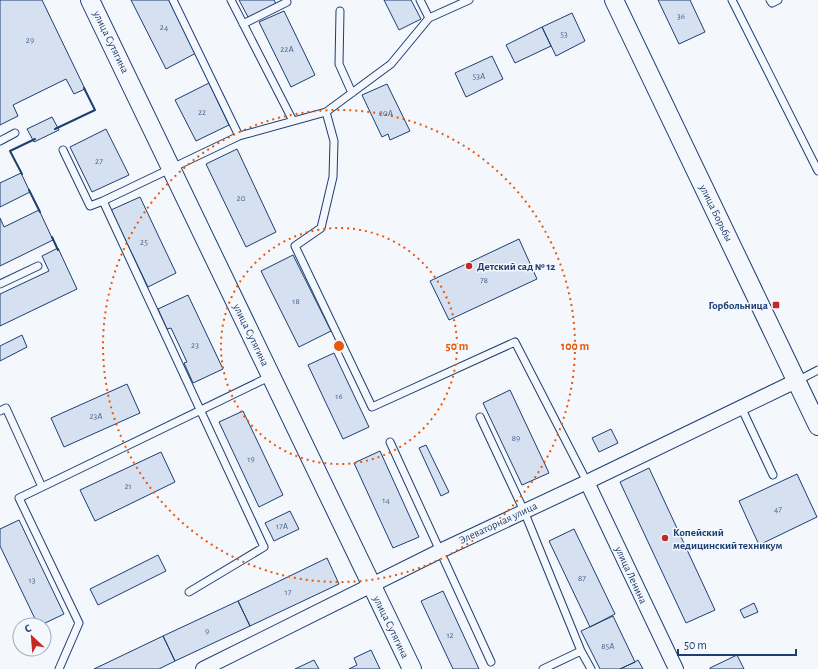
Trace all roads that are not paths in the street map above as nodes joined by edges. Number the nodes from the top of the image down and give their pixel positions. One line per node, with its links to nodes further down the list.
1 (90, 0): 21 (street, улица Сутягина)
2 (173, 0): 18 (lane)
3 (231, 0): 13 (lane)
4 (286, 0): 13 (lane)
5 (420, 0): 12 (lane)
6 (469, 0): 12 (lane)
7 (614, 0): 28 (street, улица Борьбы)
8 (732, 0): 22 (lane)
9 (770, 0): 10 (lane)
10 (778, 0)
11 (340, 12): 14 (lane)
12 (429, 18): 14 (lane)
13 (243, 24): 16 (lane)
14 (352, 93): 15 (lane)
15 (326, 112): 16 (lane); 36 (lane)
16 (293, 121): 18 (lane)
17 (15, 133): 19 (lane)
18 (239, 136): 21 (lane)
19 (0, 141)
20 (63, 150): 23 (lane)
21 (171, 168): 23 (lane); 27 (street, улица Сутягина)
22 (818, 171)
23 (103, 201): 31 (lane)
24 (38, 266): 25 (lane)
25 (0, 284)
26 (818, 370): 28 (lane)
27 (271, 376): 31 (lane); 40 (street, улица Сутягина)
28 (796, 381): 29 (street, Элеваторная улица); 33 (street, улица Борьбы)
29 (740, 408): 35 (lane); 36 (street, Элеваторная улица)
30 (0, 410): 37 (lane)
31 (200, 410): 37 (lane); 41 (lane)
32 (480, 417): 38 (lane)
33 (818, 426)
34 (390, 442): 39 (lane)
35 (773, 475)
36 (586, 482): 38 (street, Элеваторная улица); 49 (street, улица Ленина)
37 (42, 487): 44 (lane)
38 (524, 511): 39 (street, Элеваторная улица); 42 (lane)
39 (440, 551): 40 (street, Элеваторная улица); 43 (lane)
40 (371, 585): 45 (street, Элеваторная улица); 46 (street, улица Сутягина)
41 (189, 592)
42 (581, 651): 47 (lane); 48 (lane)
43 (491, 662)
44 (58, 669)
45 (203, 669)
46 (412, 669)
47 (543, 669)
48 (591, 669)
49 (676, 669)

